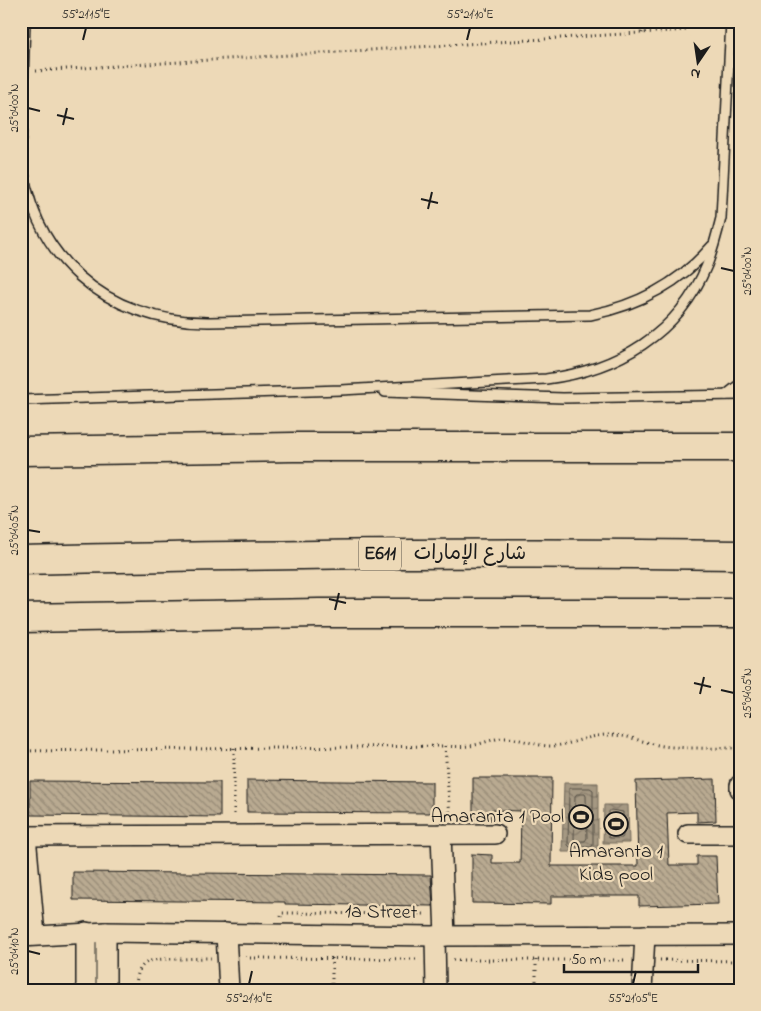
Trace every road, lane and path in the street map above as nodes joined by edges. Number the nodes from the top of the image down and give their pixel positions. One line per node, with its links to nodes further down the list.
1 (25, 21): 6 (lane)
2 (647, 21): 5 (path)
3 (731, 21): 9 (lane)
4 (687, 30): 5 (path)
5 (642, 33): 6 (path)
6 (23, 72): 7 (lane)
7 (21, 143)
8 (21, 150): 9 (lane)
9 (715, 242): 11 (lane)
10 (740, 384): 12 (lane)
11 (341, 390): 12 (lane); 14 (lane)
12 (726, 395): 13 (lane)
13 (740, 396)
14 (21, 400)
15 (740, 447): 16 (highway)
16 (21, 451)
17 (740, 554): 18 (highway, شارع الإمارات / E611)
18 (21, 560)
19 (740, 613): 20 (highway)
20 (21, 618)
21 (445, 746): 22 (path); 23 (path); 27 (path)
22 (234, 748): 24 (path); 31 (path)
23 (740, 748)
24 (21, 751): 32 (path)
25 (740, 785): 26 (street)
26 (740, 790)
27 (446, 834): 28 (street); 31 (street); 39 (street)
28 (495, 834)
29 (688, 834): 30 (street)
30 (740, 834)
31 (234, 835): 32 (street)
32 (24, 836): 38 (street)
33 (86, 932): 34 (street, 1a Street); 38 (street, 1a Street); 42 (street)
34 (106, 932): 35 (street, 1a Street); 43 (street)
35 (226, 934): 39 (street, 1a Street); 44 (street)
36 (645, 935): 37 (street, 1a Street); 39 (street, 1a Street); 48 (street)
37 (740, 935)
38 (28, 936)
39 (440, 936): 46 (street)
40 (332, 958): 45 (path)
41 (536, 960): 47 (path)
42 (86, 990)
43 (106, 990)
44 (229, 990)
45 (332, 990)
46 (436, 990)
47 (536, 990)
48 (642, 990)

